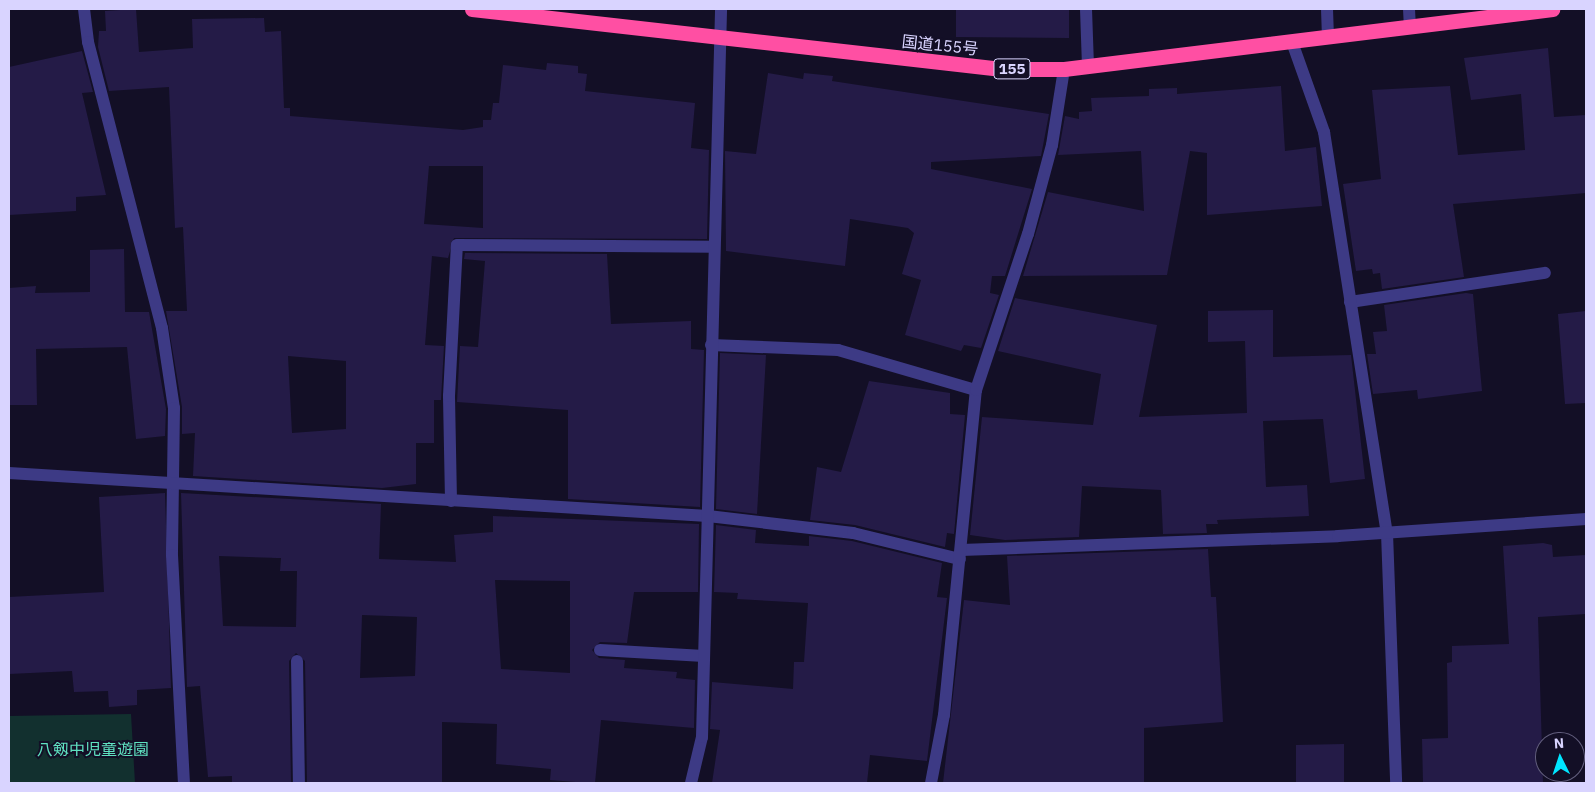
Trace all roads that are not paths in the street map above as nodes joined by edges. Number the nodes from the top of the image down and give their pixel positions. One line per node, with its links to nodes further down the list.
1 (84, 9): 20 (street)
2 (472, 9): 10 (highway, 国道155号 / 155)
3 (721, 9): 10 (street)
4 (1086, 9): 12 (street)
5 (1327, 9): 9 (street)
6 (1409, 9): 8 (street)
7 (1552, 9): 8 (highway, 国道155号 / 155)
8 (1410, 27): 9 (highway, 国道155号 / 155)
9 (1328, 37): 11 (highway, 国道155号 / 155)
10 (720, 40): 13 (highway, 国道155号 / 155); 14 (street)
11 (1292, 42): 12 (highway, 国道155号 / 155); 16 (street)
12 (1088, 66): 13 (highway, 国道155号 / 155)
13 (1064, 69): 18 (street)
14 (714, 248): 17 (street); 21 (street)
15 (1545, 273): 16 (street)
16 (1350, 302): 24 (street)
17 (712, 345): 18 (street); 22 (street)
18 (976, 390): 25 (street)
19 (9, 473): 20 (street)
20 (173, 484): 21 (street); 29 (street)
21 (451, 501): 22 (street)
22 (708, 516): 25 (street); 27 (street)
23 (1586, 519): 24 (street)
24 (1387, 533): 25 (street); 33 (street)
25 (960, 554): 32 (street)
26 (600, 650): 27 (street)
27 (704, 656): 31 (street)
28 (297, 661): 30 (street)
29 (184, 783)
30 (299, 783)
31 (691, 783)
32 (931, 783)
33 (1396, 783)

